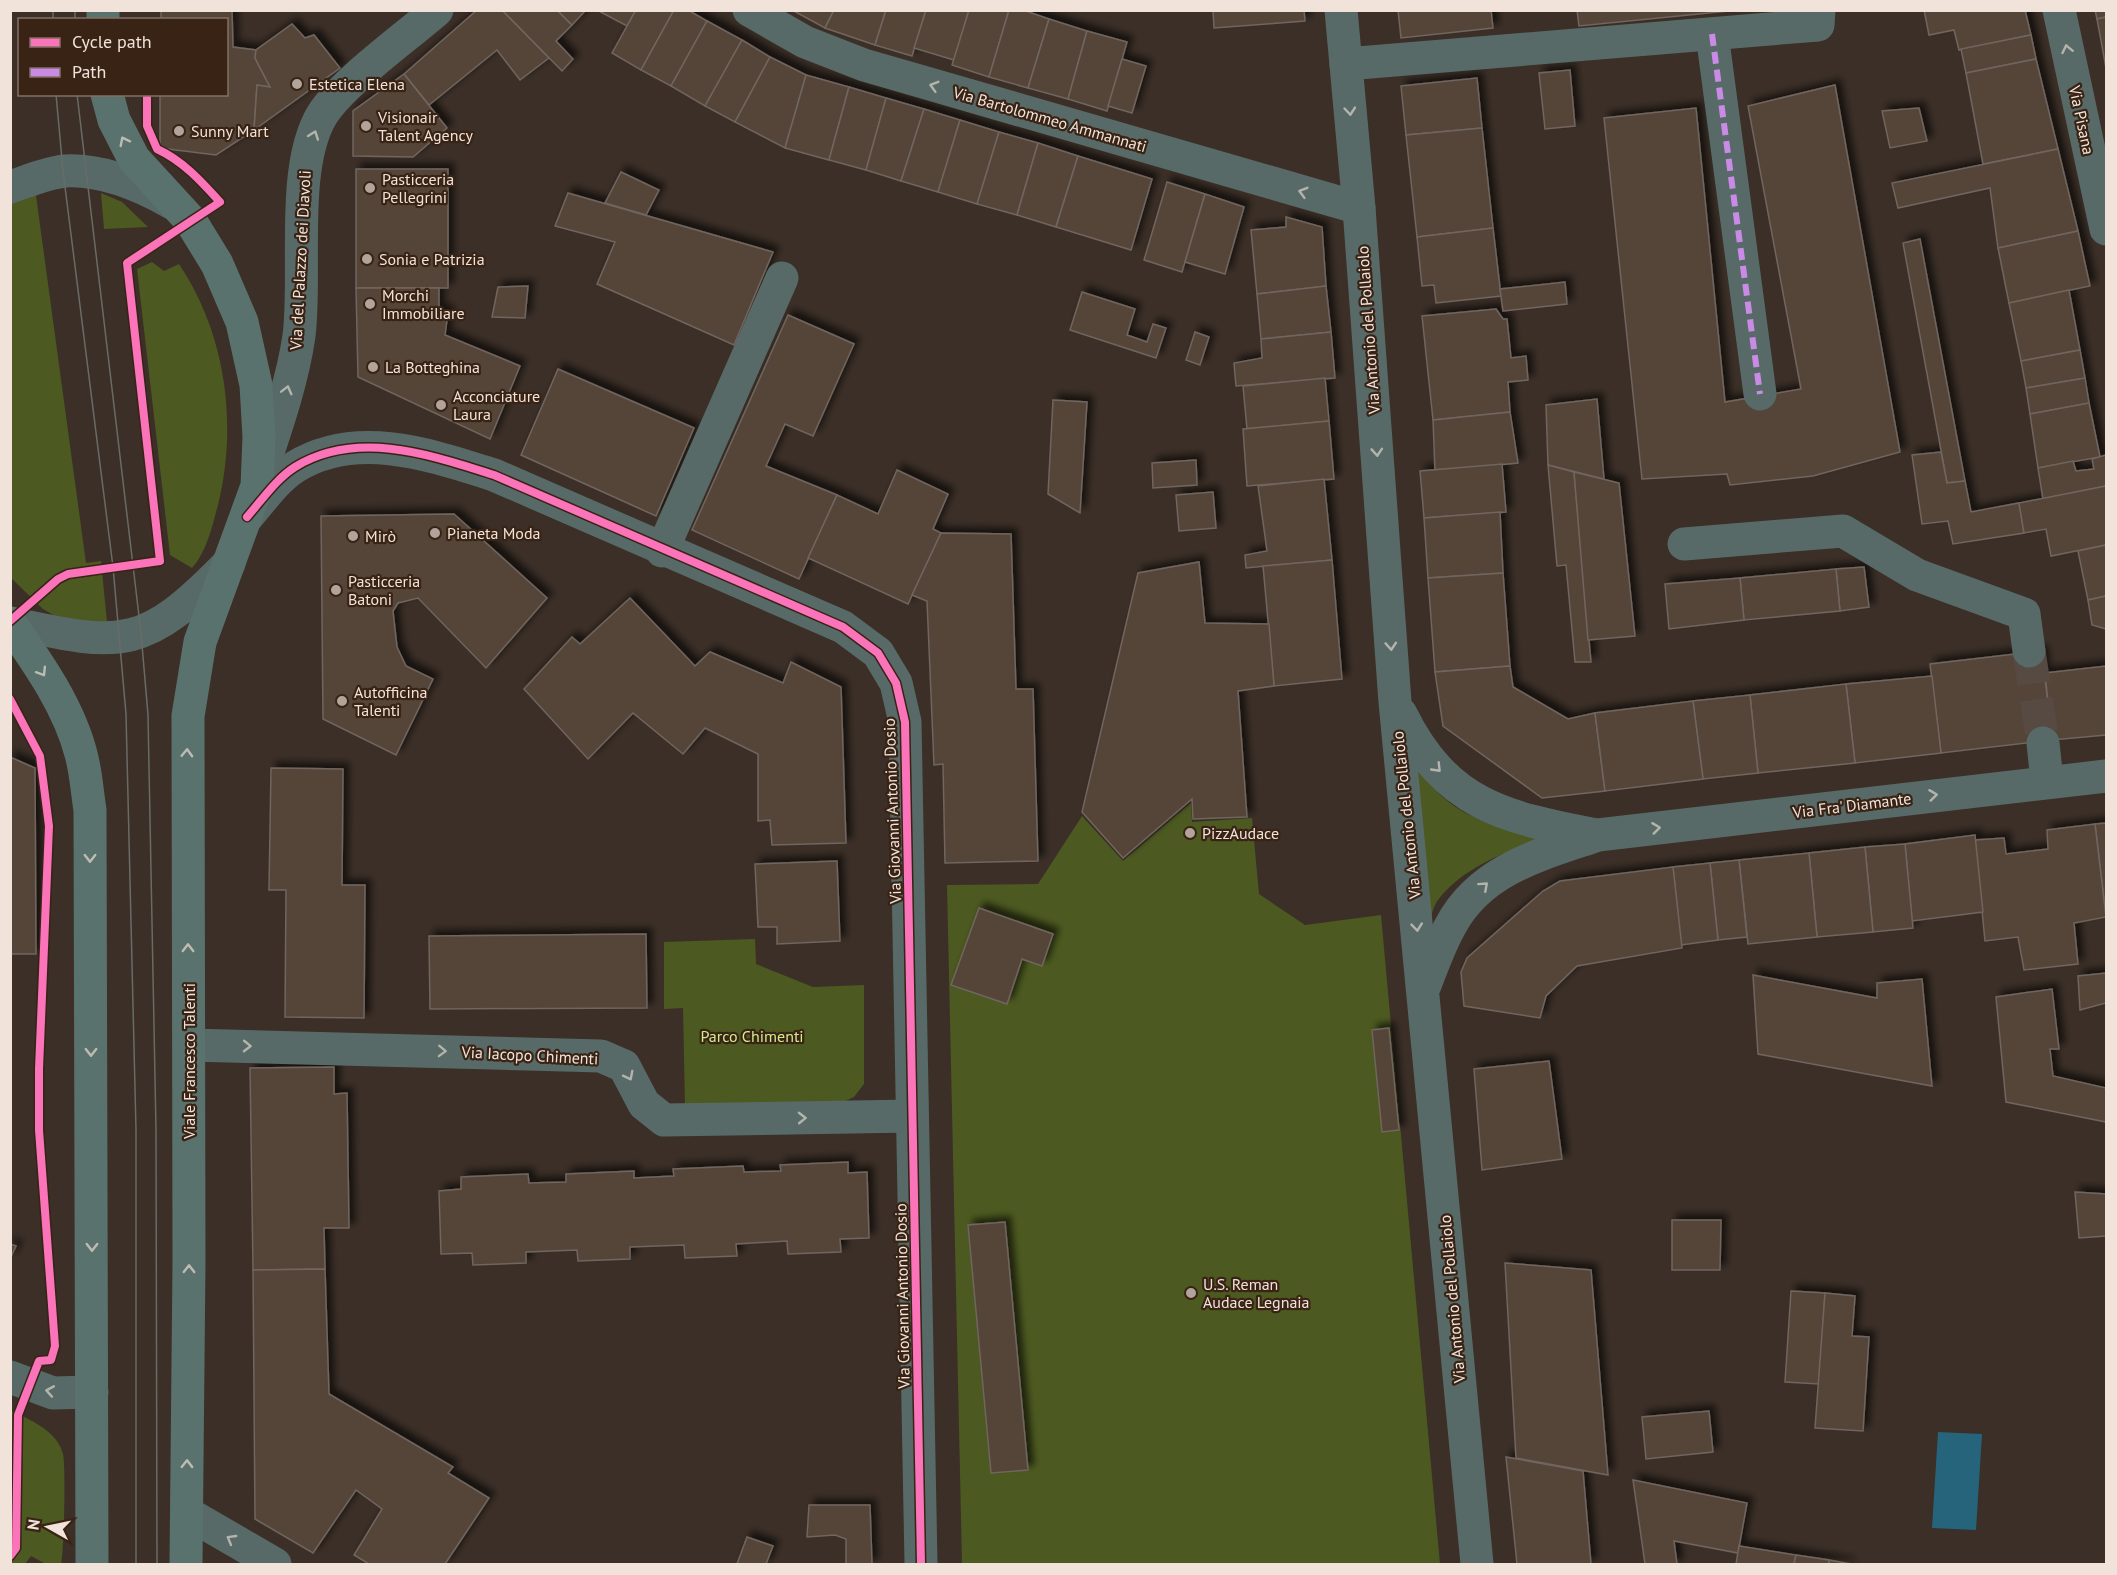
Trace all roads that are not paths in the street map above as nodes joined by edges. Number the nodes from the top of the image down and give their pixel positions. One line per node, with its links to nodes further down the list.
1 (437, 10): 15 (street, Via del Palazzo dei Diavoli, one-way to 1)
2 (749, 10): 11 (street, Via Bartolommeo Ammannati, one-way to 2)
3 (1341, 10): 7 (street, Via Antonio del Pollaiolo)
4 (2059, 10): 12 (street, Via Pisana, one-way to 4)
5 (1818, 18): 6 (street)
6 (1712, 34): 7 (street); 14 (street)
7 (1346, 64): 11 (street, Via Antonio del Pollaiolo, one-way to 11)
8 (108, 96): 10 (main road, Viale Francesco Talenti, one-way to 8)
9 (10, 188): 10 (street)
10 (172, 203): 15 (main road, Viale Francesco Talenti)
11 (1359, 208): 22 (street, Via Antonio del Pollaiolo, one-way to 22)
12 (2106, 229)
13 (783, 278): 18 (street)
14 (1760, 394)
15 (257, 486): 16 (main road, Viale Francesco Talenti)
16 (248, 517): 18 (street, Via Giovanni Antonio Dosio); 19 (main road, Viale Francesco Talenti)
17 (1684, 544): 21 (street)
18 (662, 551): 29 (street, Via Giovanni Antonio Dosio)
19 (229, 563): 20 (street); 28 (main road, Viale Francesco Talenti, one-way to 19)
20 (11, 623): 31 (main road, one-way to 31)
21 (2029, 651)
22 (1395, 702): 26 (street, Via Fra' Diamante, one-way to 26); 27 (street, Via Antonio del Pollaiolo, one-way to 27)
23 (2043, 743): 25 (street)
24 (2106, 776): 25 (street, Via Fra' Diamante)
25 (2047, 782): 26 (street, Via Fra' Diamante, one-way to 25)
26 (1598, 835): 27 (street, Via Fra' Diamante, one-way to 26)
27 (1423, 989): 37 (street, Via Antonio del Pollaiolo)
28 (189, 1045): 29 (street, Via Iacopo Chimenti, one-way to 29); 32 (main road, Viale Francesco Talenti, one-way to 28)
29 (912, 1116): 36 (street, Via Giovanni Antonio Dosio)
30 (10, 1377): 31 (street, one-way to 30)
31 (92, 1392): 33 (main road)
32 (186, 1513): 34 (main road, Viale Francesco Talenti); 35 (street, one-way to 32)
33 (92, 1564)
34 (186, 1564)
35 (274, 1564)
36 (921, 1564)
37 (1477, 1564)

